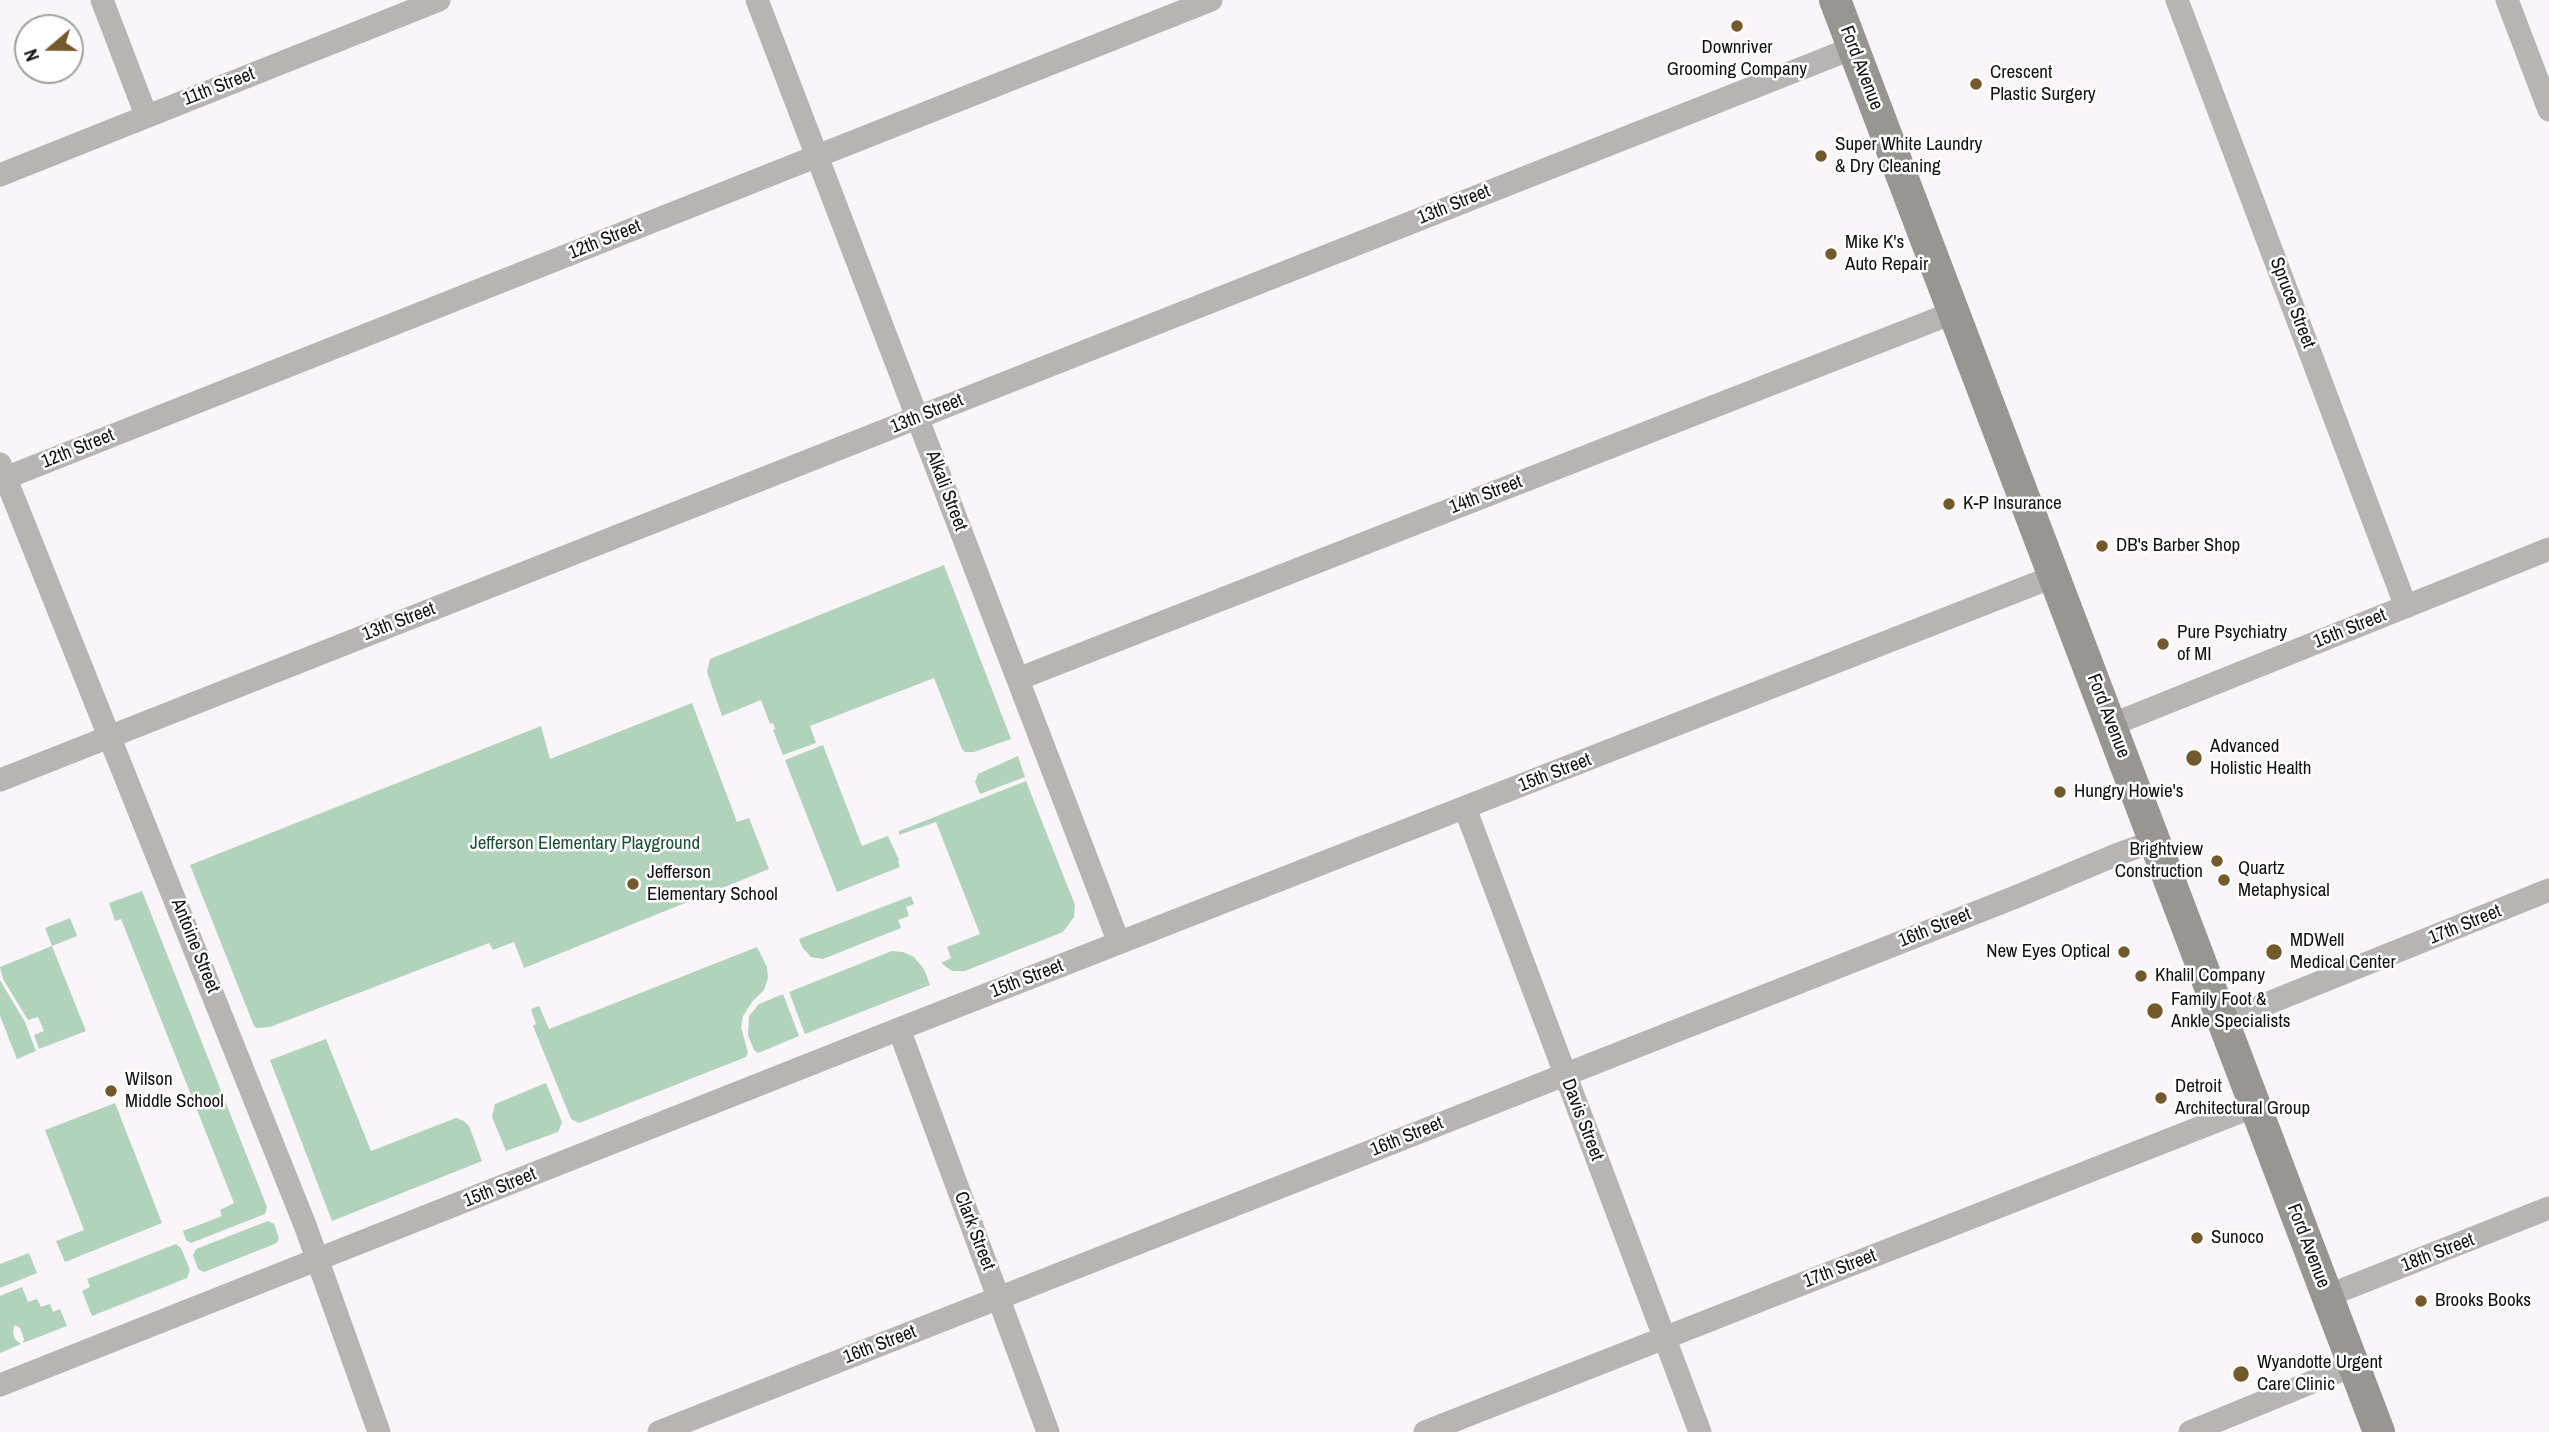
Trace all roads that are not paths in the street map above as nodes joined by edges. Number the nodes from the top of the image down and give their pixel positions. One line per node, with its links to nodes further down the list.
1 (102, 0): 10 (street)
2 (439, 0): 10 (street, 11th Street)
3 (757, 0): 11 (street, Alkali Street)
4 (1211, 0): 11 (street, 12th Street)
5 (1835, 0): 8 (main road, Ford Avenue)
6 (2178, 0): 18 (street, Spruce Street)
7 (2507, 0): 9 (street)
8 (1853, 48): 13 (main road, Ford Avenue); 14 (street, 13th Street)
9 (2549, 110)
10 (146, 115): 12 (street, 11th Street)
11 (817, 155): 14 (street, Alkali Street); 15 (street, 12th Street)
12 (0, 175)
13 (1955, 312): 17 (main road, Ford Avenue); 19 (street, 14th Street)
14 (918, 417): 19 (street, Alkali Street); 21 (street, 13th Street)
15 (2, 474): 21 (street, Antoine Street)
16 (2549, 549): 18 (street, 15th Street)
17 (2055, 576): 20 (main road, Ford Avenue); 23 (street, 15th Street)
18 (2406, 607): 20 (street, 15th Street)
19 (1018, 679): 26 (street, Alkali Street)
20 (2111, 725): 24 (main road, Ford Avenue)
21 (110, 736): 22 (street, 13th Street); 32 (street, Antoine Street)
22 (0, 780)
23 (1465, 808): 26 (street, 15th Street); 29 (street, Davis Street)
24 (2155, 841): 27 (main road, Ford Avenue); 29 (street, 16th Street)
25 (2549, 890): 27 (street, 17th Street)
26 (1119, 943): 28 (street, 15th Street)
27 (2224, 1021): 30 (main road, Ford Avenue)
28 (899, 1029): 32 (street, 15th Street); 34 (street, Clark Street)
29 (1565, 1074): 34 (street, 16th Street); 35 (street, Davis Street)
30 (2255, 1106): 33 (main road, Ford Avenue); 35 (street, 17th Street)
31 (2549, 1209): 33 (street, 18th Street)
32 (318, 1260): 37 (street, 15th Street); 38 (street, Antoine Street)
33 (2327, 1296): 36 (main road, Ford Avenue)
34 (999, 1298): 39 (street, 16th Street); 40 (street, Clark Street)
35 (1664, 1338): 41 (street, 17th Street); 42 (street, Davis Street)
36 (2354, 1365): 43 (street); 44 (main road, Ford Avenue)
37 (0, 1385)
38 (379, 1432)
39 (659, 1432)
40 (1048, 1432)
41 (1426, 1432)
42 (1700, 1432)
43 (2190, 1432)
44 (2379, 1432)

